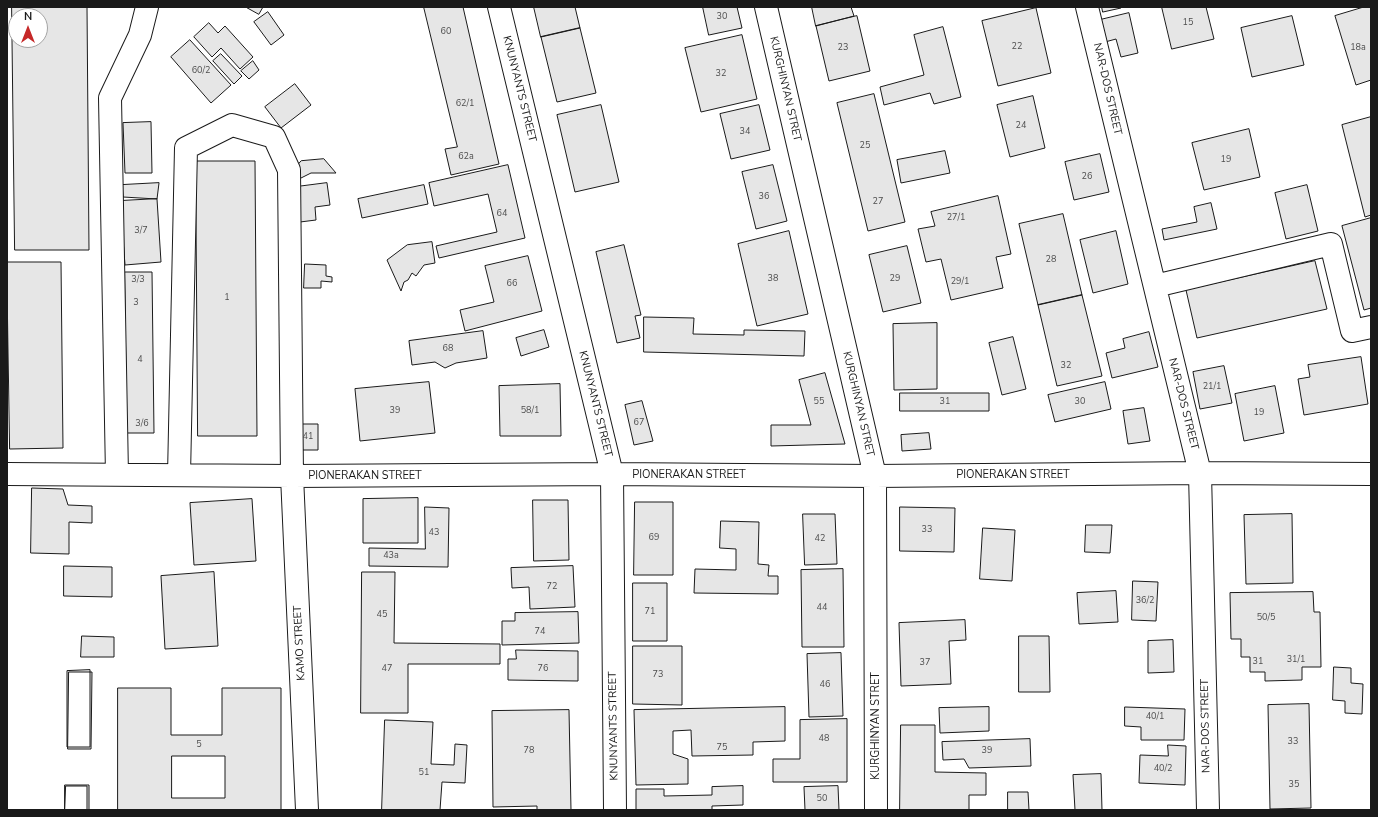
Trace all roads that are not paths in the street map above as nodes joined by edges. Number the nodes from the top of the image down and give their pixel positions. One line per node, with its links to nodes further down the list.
1 (147, 7): 11 (street)
2 (499, 7): 9 (street, KNUNYANTS STREET)
3 (766, 7): 14 (street, KURGHINYAN STRET)
4 (1088, 7): 5 (street, NAR-DOS STREET)
5 (1154, 286): 6 (street); 7 (street, NAR-DOS STREET)
6 (1371, 327)
7 (1200, 473): 10 (street, PIONERAKAN STREET); 14 (street, PIONERAKAN STREET); 18 (street, NAR-DOS STREET)
8 (7, 474): 11 (street, PIONERAKAN STREET)
9 (612, 474): 13 (street, PIONERAKAN STREET); 14 (street, PIONERAKAN STREET); 16 (street, KNUNYANTS STREET)
10 (1371, 474)
11 (116, 475): 12 (street, PIONERAKAN STREET)
12 (179, 475): 13 (street, PIONERAKAN STREET); 13 (street, KAMO STREET)
13 (292, 476): 15 (street, KAMO STREET)
14 (875, 476): 17 (street, KURGHINYAN STRET)
15 (307, 810)
16 (615, 810)
17 (876, 810)
18 (1208, 810)

